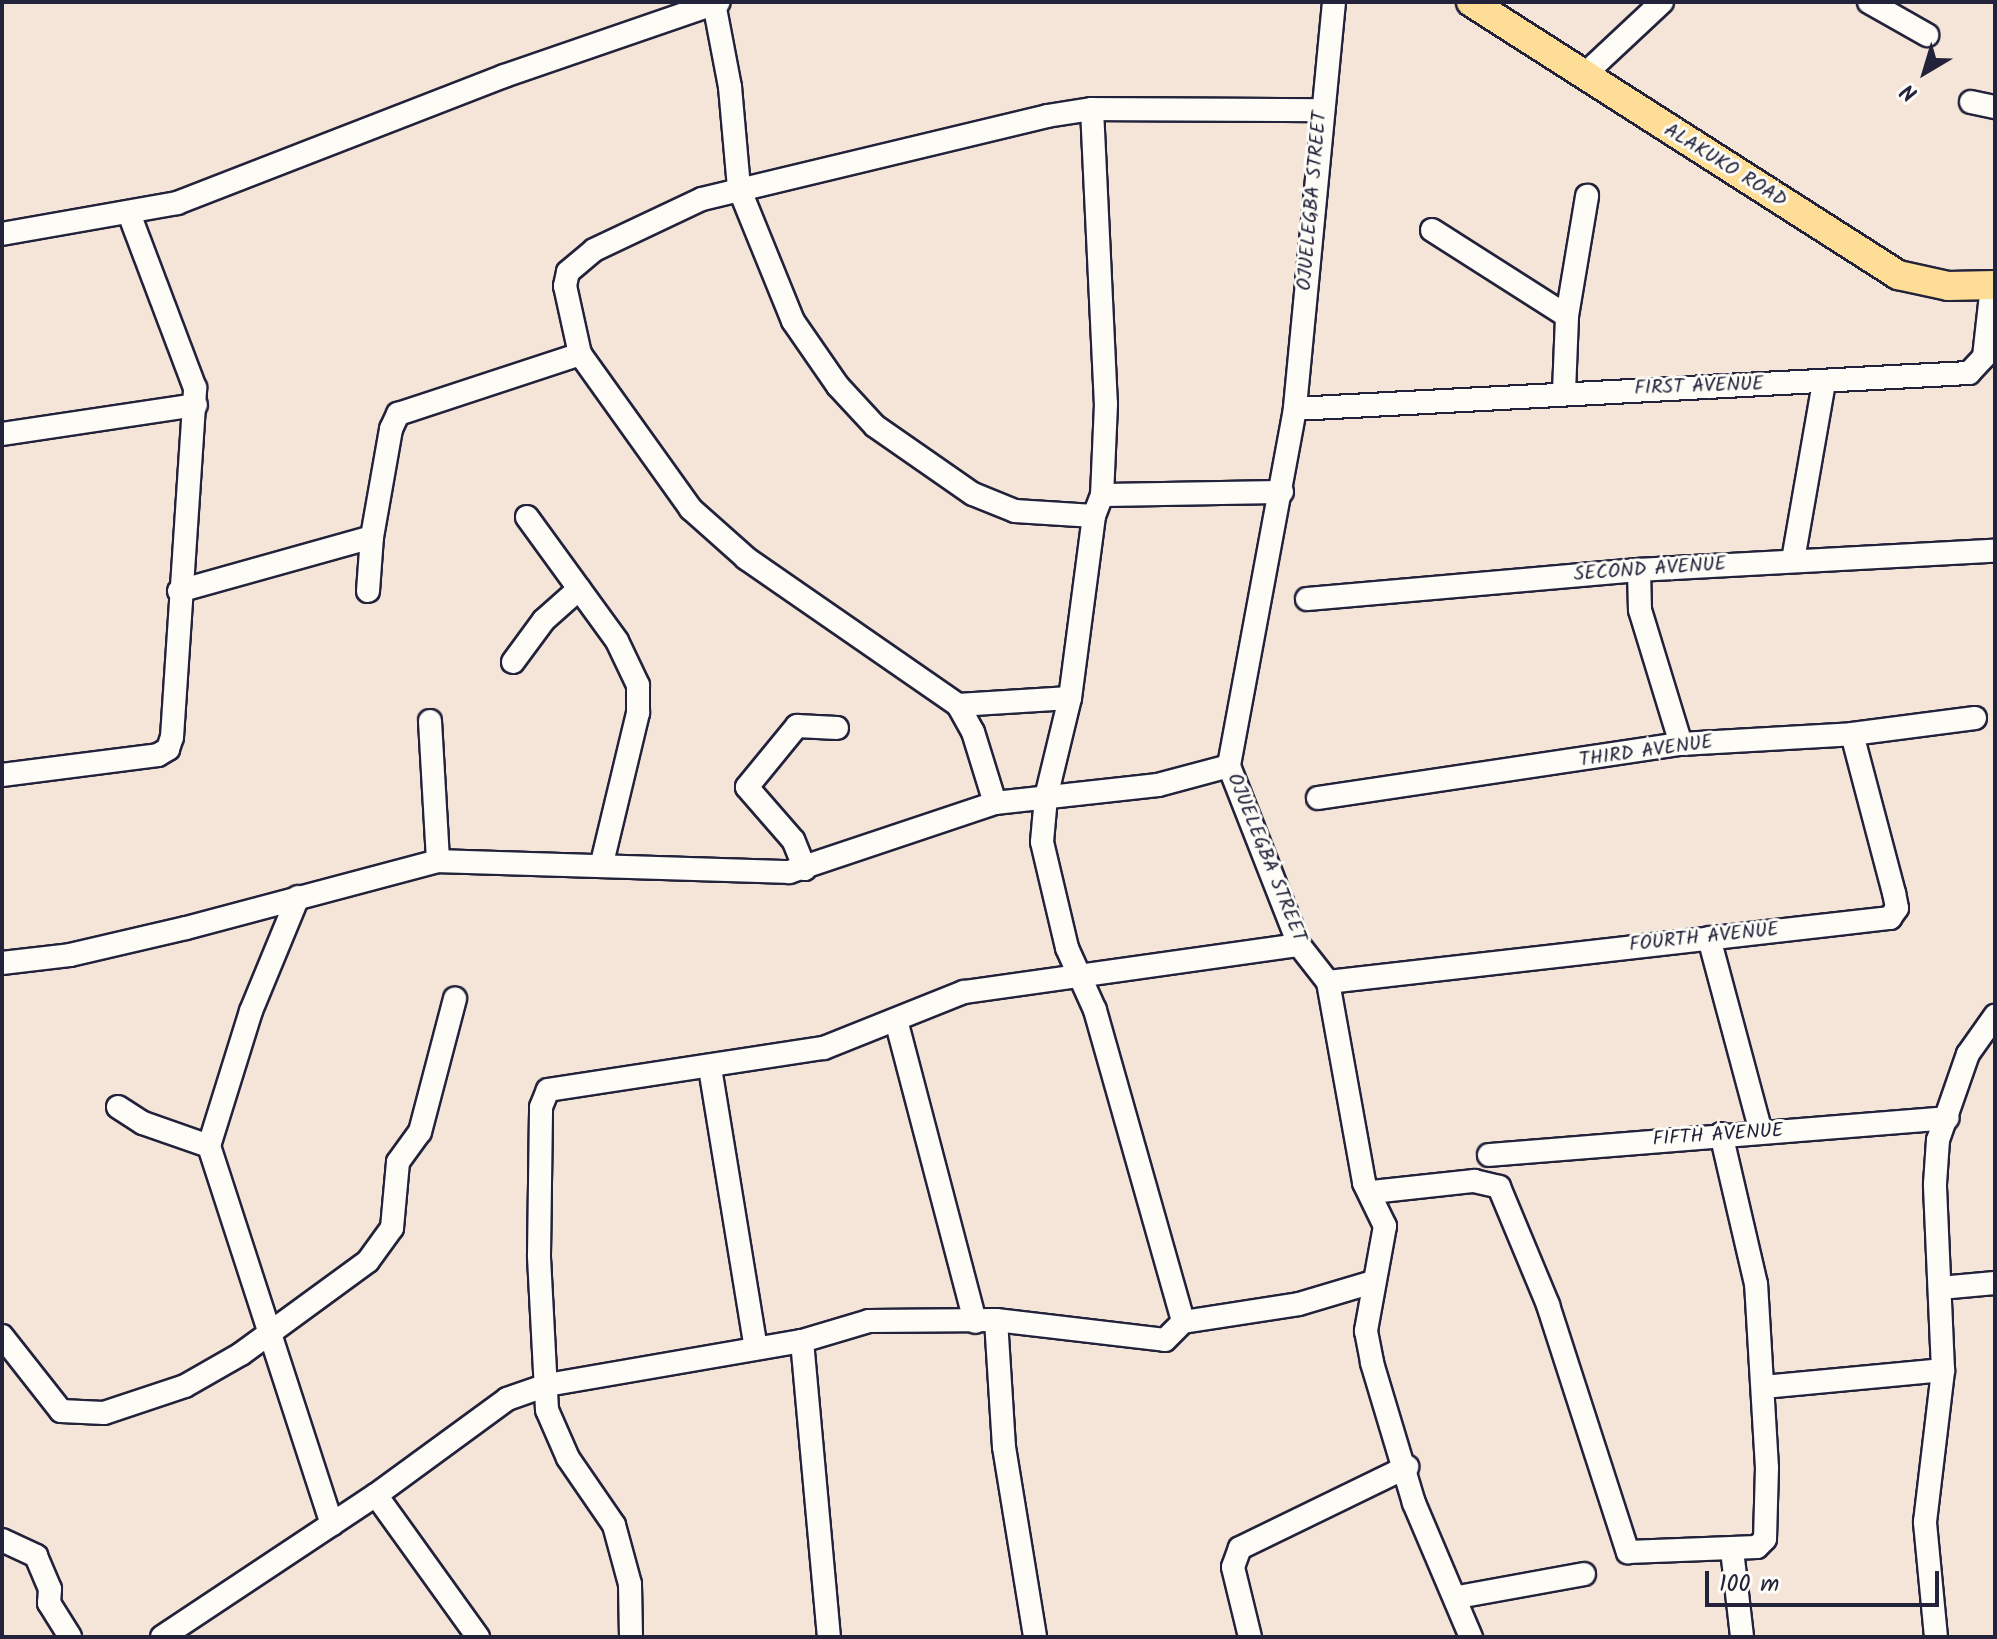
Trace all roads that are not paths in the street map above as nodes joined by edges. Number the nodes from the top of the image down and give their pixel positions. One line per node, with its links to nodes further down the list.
1 (1334, 2): 11 (street, OJUELEGBA STREET)
2 (1471, 2): 7 (main road, ALAKUKO ROAD)
3 (1662, 2): 7 (street)
4 (1869, 2): 6 (street)
5 (717, 3): 12 (street); 14 (street)
6 (1927, 35)
7 (1583, 76): 17 (main road, ALAKUKO ROAD)
8 (1971, 102): 9 (street)
9 (1995, 107)
10 (1092, 109): 11 (street); 12 (street); 26 (street)
11 (1321, 110): 23 (street, OJUELEGBA STREET)
12 (739, 188): 19 (street); 27 (street)
13 (1587, 196): 18 (street)
14 (129, 213): 16 (street); 22 (street)
15 (1432, 230): 18 (street)
16 (2, 234)
17 (1993, 285): 20 (street, FIRST AVENUE)
18 (1567, 316): 21 (street)
19 (580, 354): 29 (street); 39 (street)
20 (1824, 383): 21 (street, FIRST AVENUE); 31 (street)
21 (1564, 392): 23 (street, FIRST AVENUE)
22 (196, 405): 24 (street); 34 (street)
23 (1295, 409): 25 (street, OJUELEGBA STREET)
24 (2, 434)
25 (1282, 492): 26 (street); 45 (street, OJUELEGBA STREET)
26 (1102, 495): 27 (street)
27 (1094, 516): 38 (street)
28 (527, 517): 33 (street)
29 (372, 537): 34 (street); 35 (street)
30 (1995, 551): 31 (street, SECOND AVENUE)
31 (1793, 560): 32 (street, SECOND AVENUE)
32 (1639, 570): 36 (street, SECOND AVENUE); 44 (street)
33 (579, 589): 37 (street); 51 (street)
34 (179, 591): 46 (street)
35 (368, 591)
36 (1307, 599)
37 (513, 662)
38 (1070, 698): 39 (street); 47 (street)
39 (958, 705): 49 (street)
40 (1975, 718): 43 (street, THIRD AVENUE)
41 (430, 721): 50 (street)
42 (837, 728): 52 (street)
43 (1852, 734): 44 (street, THIRD AVENUE); 54 (street, FOURTH AVENUE)
44 (1681, 744): 48 (street, THIRD AVENUE)
45 (1229, 766): 47 (street); 55 (street, OJUELEGBA STREET)
46 (2, 775)
47 (1046, 797): 49 (street); 57 (street)
48 (1318, 798)
49 (995, 803): 52 (street)
50 (438, 861): 51 (street); 53 (street)
51 (602, 863): 52 (street)
52 (805, 869)
53 (298, 897): 56 (street); 67 (street)
54 (1709, 938): 58 (street, FOURTH AVENUE); 65 (street)
55 (1299, 945): 57 (street); 58 (street, OJUELEGBA STREET)
56 (2, 963)
57 (1081, 976): 61 (street); 74 (street)
58 (1328, 982): 69 (street, OJUELEGBA STREET)
59 (455, 999): 75 (street)
60 (1995, 1016): 64 (street)
61 (896, 1020): 62 (street); 73 (street)
62 (710, 1068): 78 (street); 80 (street)
63 (118, 1107): 67 (street)
64 (1948, 1118): 65 (street, FIFTH AVENUE); 72 (street)
65 (1761, 1132): 66 (street, FIFTH AVENUE)
66 (1721, 1134): 68 (street, FIFTH AVENUE); 81 (street)
67 (209, 1146): 75 (street)
68 (1489, 1155)
69 (1372, 1192): 70 (street, OJUELEGBA STREET); 86 (street)
70 (1373, 1282): 74 (street); 82 (street, OJUELEGBA STREET)
71 (1995, 1283): 72 (street)
72 (1940, 1288): 79 (street)
73 (986, 1321): 74 (street); 77 (street); 94 (street)
74 (1183, 1322)
75 (269, 1333): 76 (street); 84 (street)
76 (2, 1336)
77 (802, 1341): 78 (street); 93 (street)
78 (756, 1348): 80 (street)
79 (1943, 1370): 81 (street); 98 (street)
80 (547, 1385): 83 (street); 92 (street)
81 (1764, 1387): 86 (street)
82 (1407, 1467): 88 (street, OJUELEGBA STREET); 95 (street)
83 (376, 1495): 84 (street); 91 (street)
84 (332, 1524): 90 (street)
85 (2, 1540): 89 (street)
86 (1732, 1550): 97 (street)
87 (1584, 1574): 88 (street)
88 (1458, 1597): 96 (street, OJUELEGBA STREET)
89 (70, 1637)
90 (162, 1637)
91 (478, 1637)
92 (631, 1637)
93 (829, 1637)
94 (1035, 1637)
95 (1250, 1637)
96 (1471, 1637)
97 (1742, 1637)
98 (1936, 1637)

